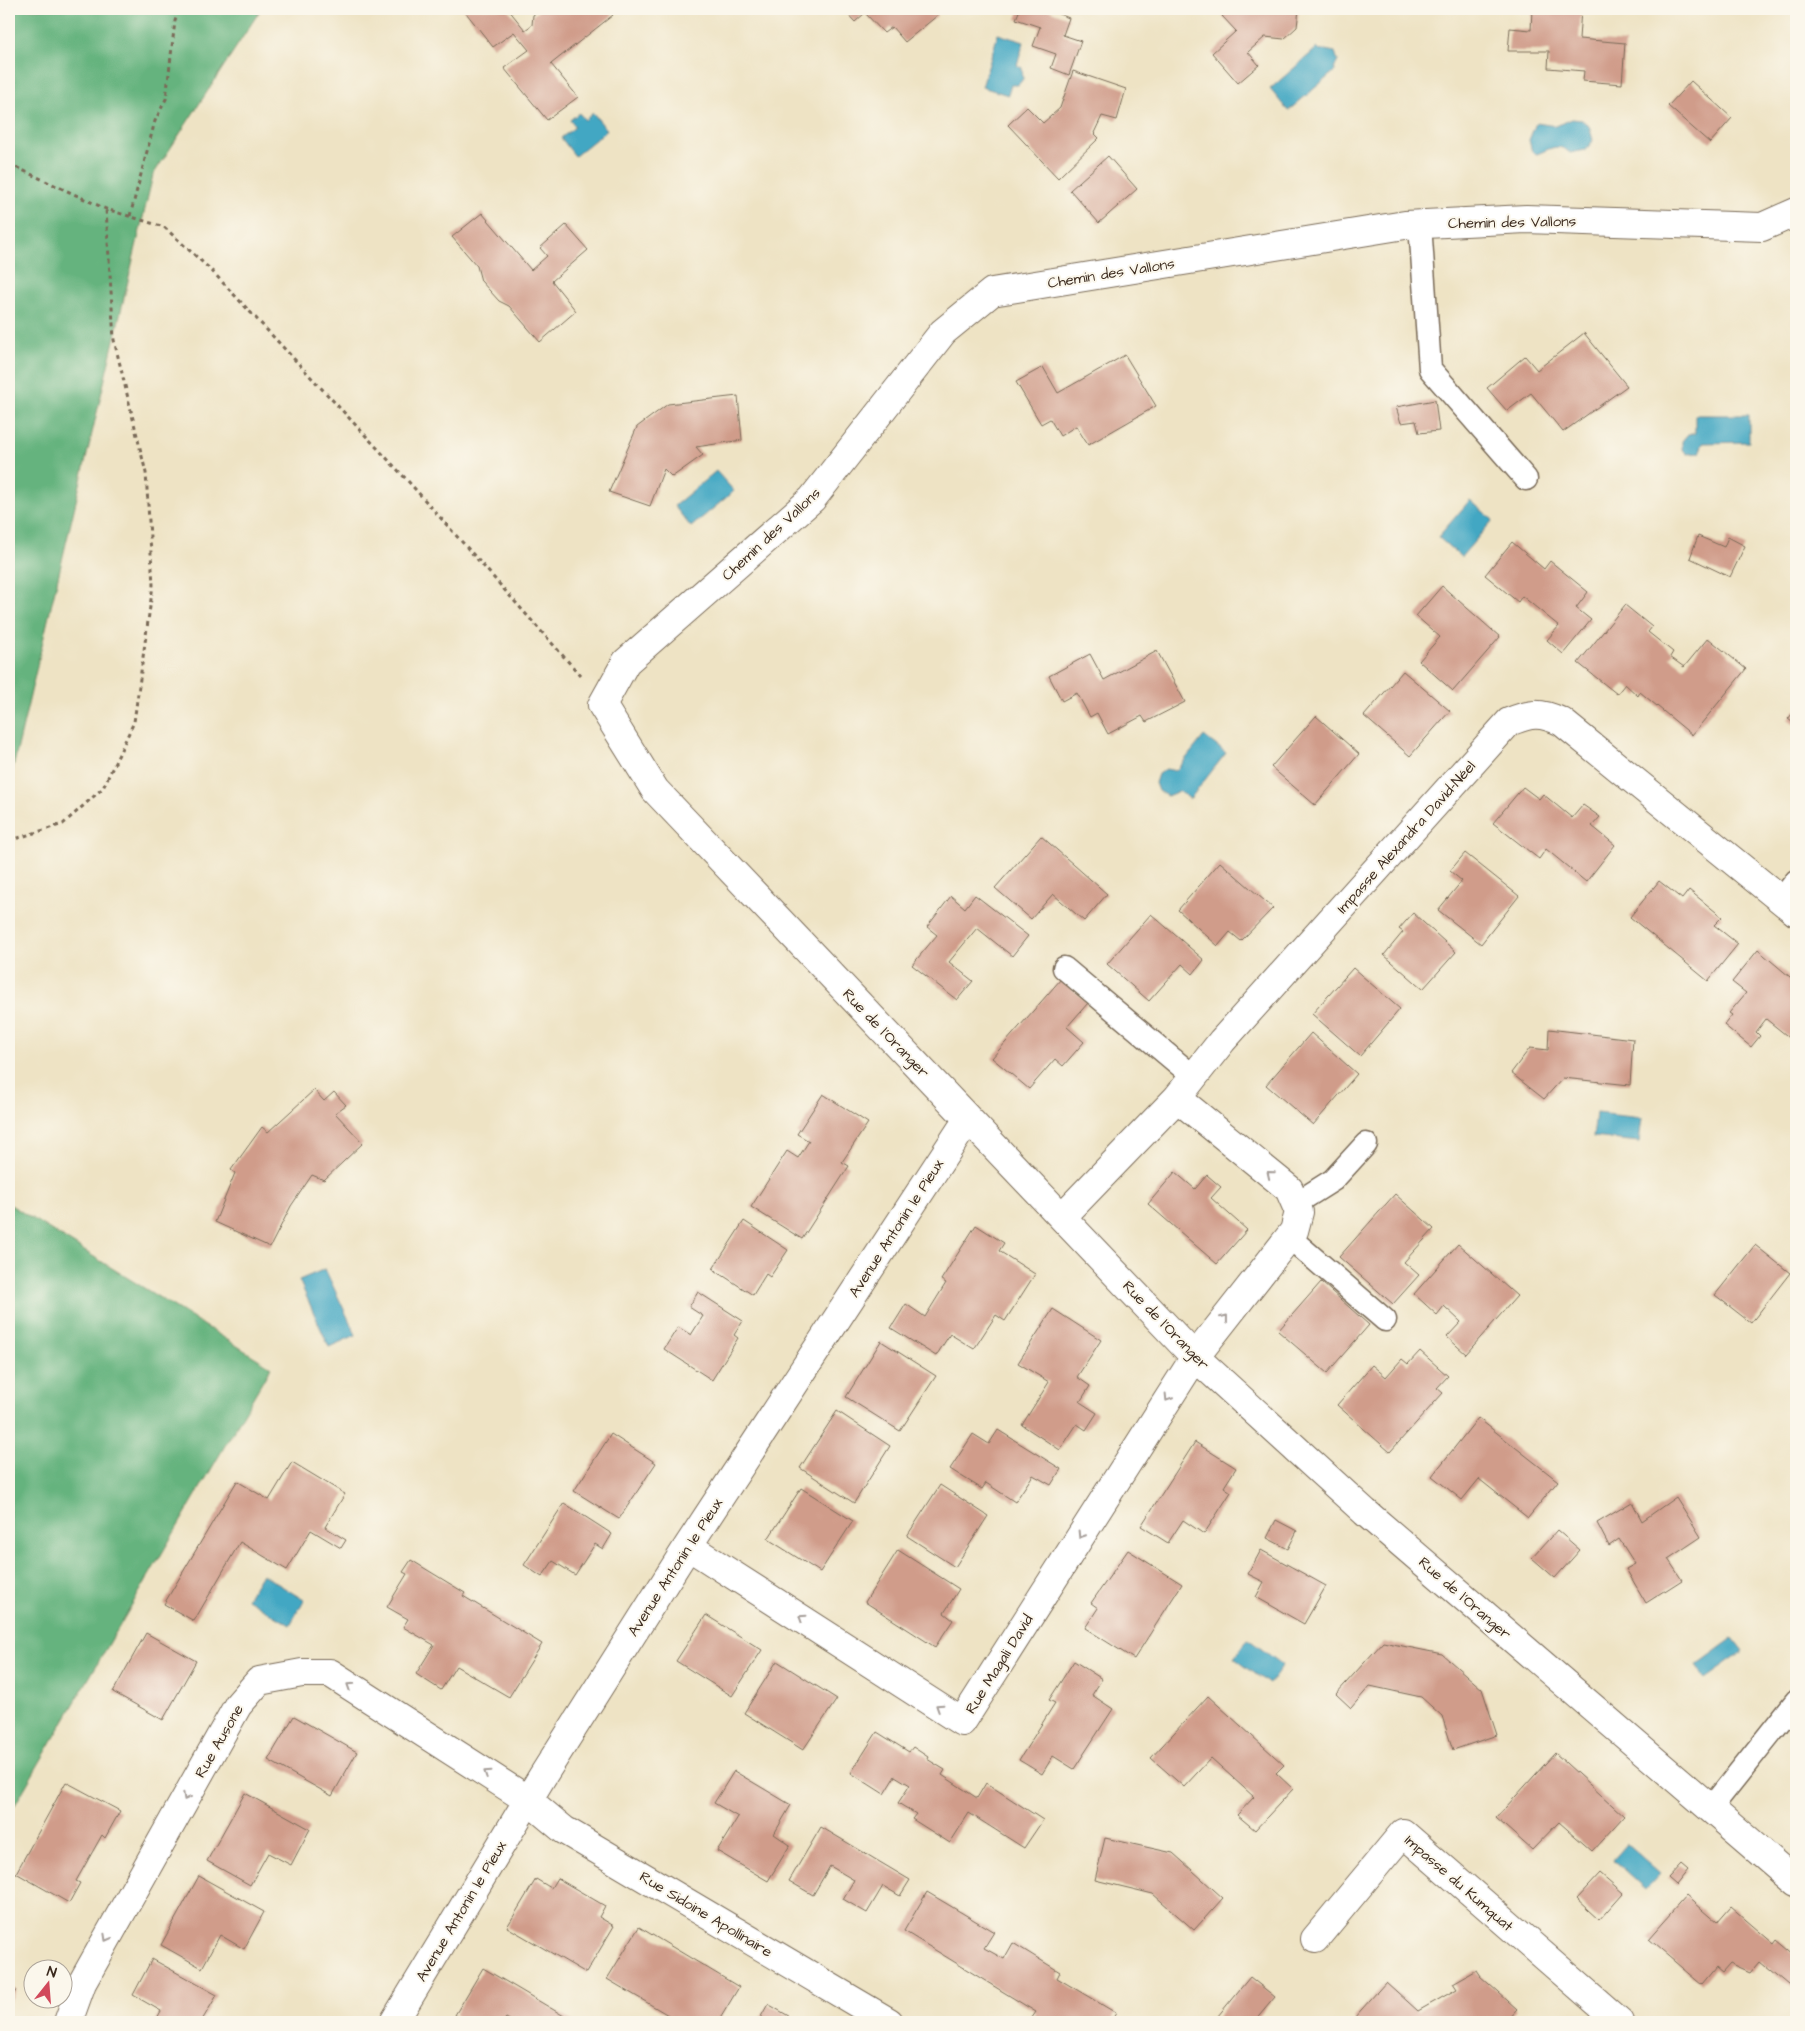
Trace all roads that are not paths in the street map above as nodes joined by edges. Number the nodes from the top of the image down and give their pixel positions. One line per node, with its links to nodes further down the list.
1 (1796, 212): 2 (street, Chemin des Vallons)
2 (1420, 224): 3 (lane); 4 (street, Chemin des Vallons)
3 (1526, 479)
4 (602, 705): 9 (street, Rue de l'Oranger)
5 (1791, 898): 7 (street, Impasse Alexandra David-Néel)
6 (1064, 968): 7 (lane)
7 (1194, 1077): 8 (street, Impasse Alexandra David-Néel)
8 (1177, 1098): 11 (street, one-way to 8); 12 (street, Impasse Alexandra David-Néel)
9 (968, 1118): 12 (street, Rue de l'Oranger); 16 (street, Avenue Antonin le Pieux)
10 (1366, 1144): 11 (lane)
11 (1295, 1204): 13 (street)
12 (1062, 1217): 15 (street, Rue de l'Oranger)
13 (1289, 1237): 14 (lane); 15 (street, one-way to 13)
14 (1385, 1320)
15 (1195, 1357): 16 (street, Rue Magali David, one-way to 16); 19 (street, Rue de l'Oranger)
16 (688, 1546): 18 (street, Avenue Antonin le Pieux)
17 (1796, 1701): 19 (lane)
18 (528, 1800): 22 (street, Rue Ausone, one-way to 22); 23 (street, Avenue Antonin le Pieux); 24 (street, Rue Sidoine Apollinaire)
19 (1710, 1809): 20 (street, Rue de l'Oranger)
20 (1796, 1882)
21 (1315, 1939): 25 (street, Impasse du Kumquat)
22 (68, 2022)
23 (394, 2022)
24 (889, 2022)
25 (1620, 2022)

